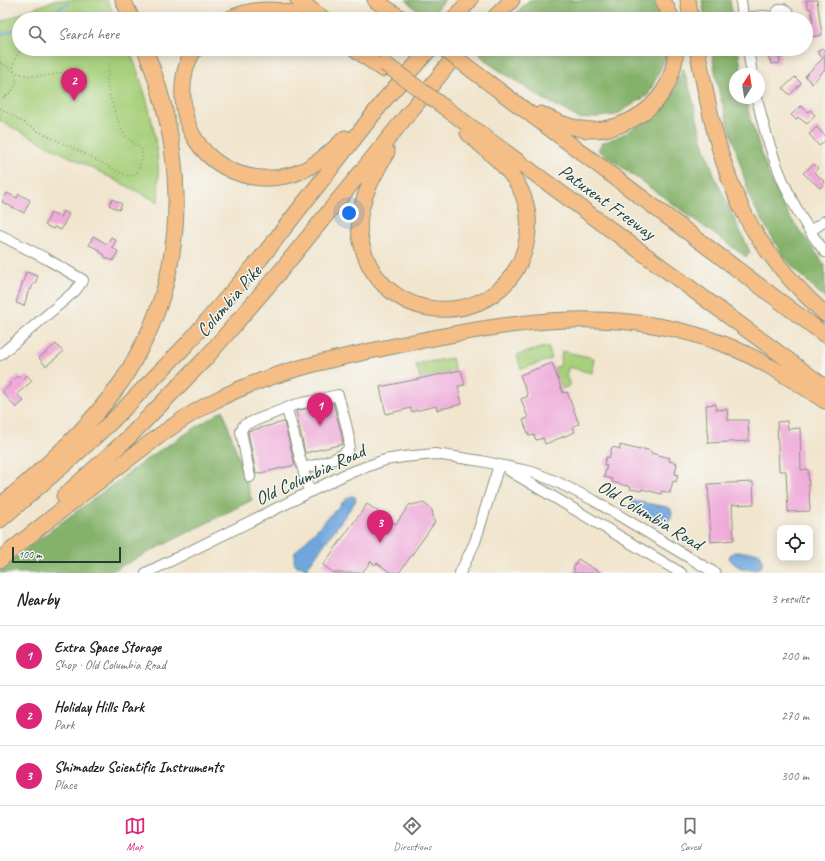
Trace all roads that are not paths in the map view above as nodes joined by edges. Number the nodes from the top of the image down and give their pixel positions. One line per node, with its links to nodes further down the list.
1 (123, 0): 13 (highway)
2 (288, 0): 16 (highway)
3 (298, 0): 17 (highway)
4 (375, 0): 18 (highway)
5 (384, 0): 19 (highway)
6 (460, 0): 20 (highway)
7 (470, 0): 21 (highway)
8 (500, 0): 22 (highway)
9 (512, 0): 23 (highway)
10 (663, 0): 24 (highway)
11 (688, 0): 25 (highway)
12 (741, 0): 26 (street)
13 (129, 12)
14 (249, 12): 15 (highway)
15 (287, 12)
16 (304, 12)
17 (314, 12)
18 (392, 12)
19 (398, 12)
20 (452, 12)
21 (460, 12)
22 (491, 12)
23 (500, 12)
24 (669, 12)
25 (690, 12)
26 (742, 12)
27 (148, 56): 60 (highway)
28 (192, 56): 40 (highway)
29 (367, 56): 37 (highway)
30 (372, 56): 37 (highway, Patuxent Freeway)
31 (424, 56): 40 (highway, Columbia Pike)
32 (453, 56): 39 (highway, Patuxent Freeway, bridge)
33 (456, 56): 41 (highway, Columbia Pike)
34 (675, 56): 39 (highway)
35 (699, 56): 50 (highway)
36 (749, 56): 38 (street)
37 (383, 66): 43 (highway, Patuxent Freeway, bridge)
38 (751, 68)
39 (485, 80): 51 (highway, Patuxent Freeway)
40 (386, 98): 61 (highway, Columbia Pike)
41 (419, 101): 44 (highway); 62 (highway, Columbia Pike)
42 (758, 104): 46 (street)
43 (442, 109): 44 (highway); 48 (highway, Patuxent Freeway)
44 (468, 133): 48 (highway)
45 (825, 221): 46 (street)
46 (810, 231): 49 (street)
47 (0, 235): 52 (street)
48 (620, 237): 53 (highway, Patuxent Freeway)
49 (825, 252)
50 (825, 314)
51 (825, 335)
52 (0, 355)
53 (825, 387)
54 (825, 401): 63 (highway)
55 (287, 409): 57 (street); 57 (street); 58 (street)
56 (499, 466): 59 (street, Old Columbia Road); 65 (street); 66 (street, Old Columbia Road); 67 (street, Old Columbia Road)
57 (303, 468): 59 (street)
58 (250, 477)
59 (309, 492): 64 (street, Old Columbia Road)
60 (0, 506)
61 (0, 520)
62 (0, 552)
63 (0, 560)
64 (146, 573)
65 (460, 573)
66 (681, 573)
67 (715, 573)

